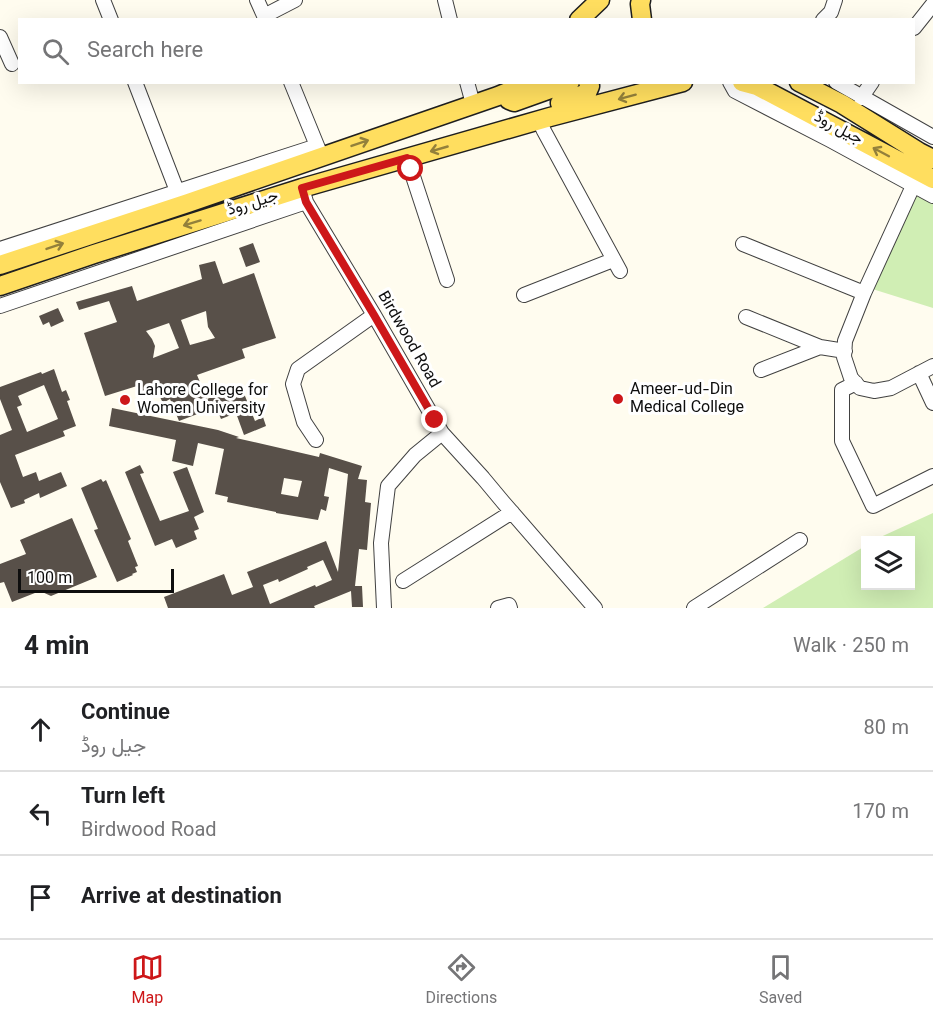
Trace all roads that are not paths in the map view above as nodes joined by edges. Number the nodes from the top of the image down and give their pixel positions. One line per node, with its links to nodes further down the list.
1 (103, 0): 9 (street)
2 (257, 0): 10 (street)
3 (295, 0): 10 (street)
4 (445, 0): 11 (street)
5 (600, 0): 12 (main road)
6 (641, 0): 13 (main road)
7 (835, 0): 14 (street)
8 (933, 4): 15 (street)
9 (110, 18)
10 (265, 18)
11 (450, 18)
12 (581, 18)
13 (642, 18)
14 (825, 18)
15 (915, 27)
16 (0, 37): 17 (street)
17 (16, 62): 18 (street)
18 (0, 72)
19 (136, 84): 43 (street)
20 (292, 84): 38 (street)
21 (468, 84): 34 (street)
22 (510, 84): 32 (main road)
23 (526, 84): 32 (main road, جیل روڈ)
24 (564, 84): 32 (main road)
25 (589, 84): 36 (main road)
26 (675, 84): 35 (main road, جیل روڈ, one-way to 35)
27 (731, 84): 42 (street)
28 (750, 84): 41 (main road, جیل روڈ, one-way to 28)
29 (803, 84): 40 (main road, جیل روڈ)
30 (839, 84): 33 (street)
31 (871, 84): 33 (street)
32 (498, 96): 34 (main road, جیل روڈ)
33 (861, 98): 37 (street)
34 (473, 104): 38 (main road, جیل روڈ, one-way to 34)
35 (539, 120): 36 (main road, جیل روڈ); 52 (street)
36 (483, 136): 39 (main road, جیل روڈ, one-way to 39)
37 (933, 137)
38 (319, 152): 43 (street); 48 (main road, جیل روڈ, one-way to 38)
39 (407, 158): 44 (main road, جیل روڈ); 49 (street)
40 (933, 159)
41 (933, 179)
42 (913, 186): 45 (street); 51 (street)
43 (177, 191): 47 (street)
44 (304, 195): 50 (main road, جیل روڈ, one-way to 50); 53 (street); 54 (street, Birdwood Road)
45 (933, 196)
46 (743, 244): 51 (street)
47 (0, 249)
48 (0, 265)
49 (447, 280)
50 (0, 286)
51 (864, 293): 57 (street)
52 (524, 295)
53 (0, 306)
54 (374, 315): 63 (street, Birdwood Road); 64 (street)
55 (746, 317): 56 (street)
56 (820, 347): 57 (street); 59 (street)
57 (845, 351): 61 (street)
58 (933, 366): 60 (street)
59 (761, 370)
60 (919, 373): 61 (street); 62 (street)
61 (856, 383): 65 (street)
62 (933, 403)
63 (442, 433): 66 (street, Birdwood Road); 69 (street)
64 (316, 440)
65 (933, 476)
66 (512, 512): 68 (street); 72 (street, Birdwood Road)
67 (800, 540): 73 (street)
68 (403, 581)
69 (384, 608)
70 (498, 608): 71 (street)
71 (510, 608)
72 (595, 608)
73 (694, 608)

